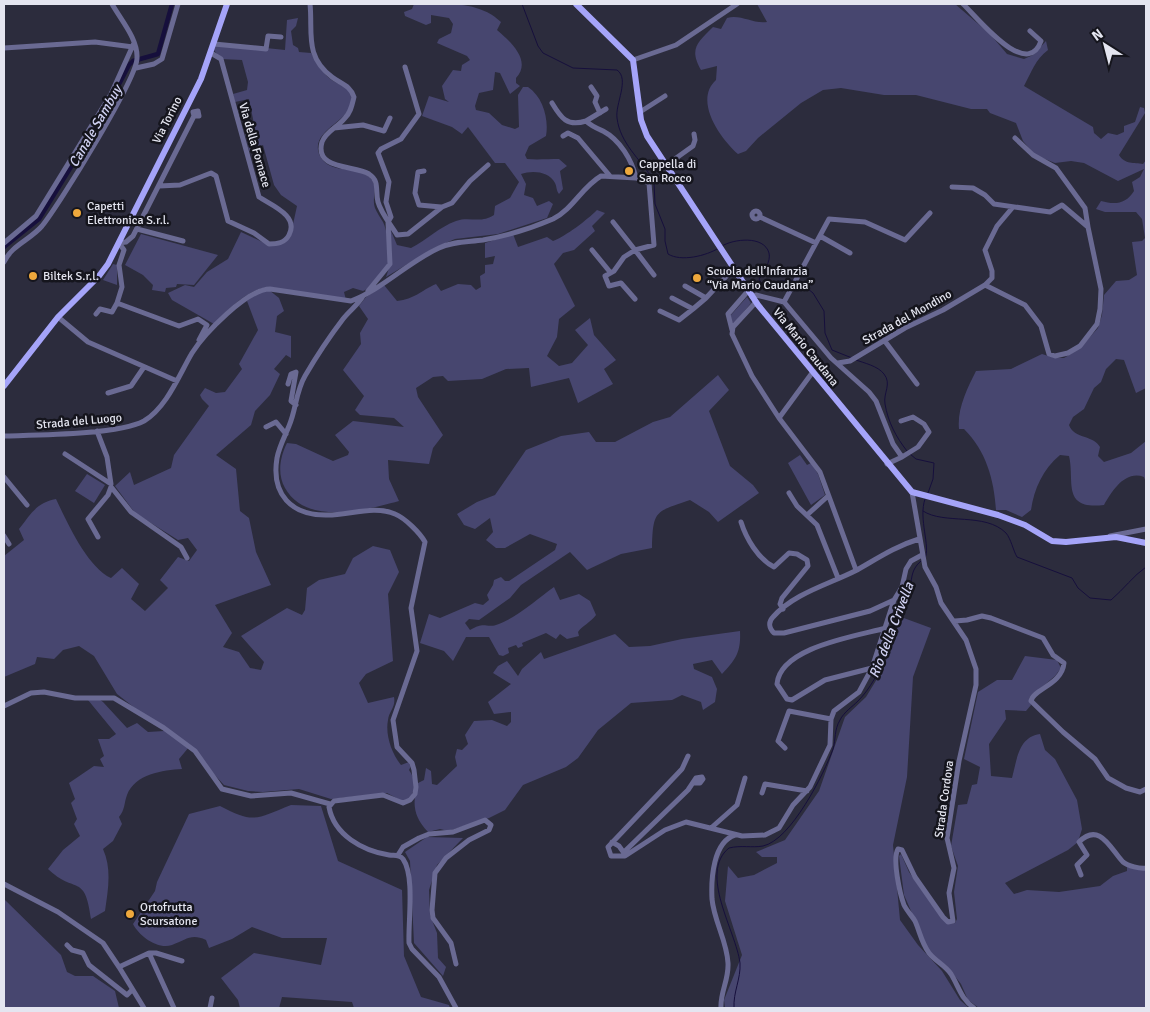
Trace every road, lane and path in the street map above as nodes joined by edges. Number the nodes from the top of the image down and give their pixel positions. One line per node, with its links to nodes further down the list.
1 (112, 4): 11 (street)
2 (178, 4): 16 (street)
3 (227, 4): 10 (main road, Via Torino)
4 (310, 4): 26 (street)
5 (576, 4): 14 (main road)
6 (737, 4): 14 (street)
7 (963, 4): 8 (street)
8 (1030, 30)
9 (281, 37): 10 (street)
10 (214, 44): 13 (main road, Via Torino)
11 (135, 46): 12 (street); 16 (street); 49 (street)
12 (4, 48)
13 (211, 53): 37 (street, Via della Fornace); 50 (main road, Via Torino)
14 (633, 60): 21 (main road, Via Mario Caudana)
15 (405, 67): 43 (street)
16 (136, 68): 55 (street)
17 (591, 87): 22 (street)
18 (665, 96): 21 (street)
19 (552, 103): 25 (street)
20 (606, 110): 22 (street)
21 (640, 112): 31 (main road, Via Mario Caudana)
22 (600, 113): 25 (street)
23 (194, 116): 37 (street)
24 (390, 118): 26 (street)
25 (586, 121): 35 (street)
26 (334, 128): 43 (street)
27 (694, 134): 31 (street)
28 (563, 136): 34 (street)
29 (1014, 138): 45 (street)
30 (488, 165): 39 (street)
31 (665, 166): 33 (main road, Via Mario Caudana)
32 (424, 171): 39 (street)
33 (670, 173): 36 (street); 56 (main road, Via Mario Caudana)
34 (610, 176): 35 (street); 62 (street)
35 (636, 178): 36 (street)
36 (652, 182): 53 (street)
37 (159, 186): 46 (street)
38 (952, 187): 40 (street)
39 (442, 207): 43 (street)
40 (1013, 207): 45 (street); 59 (street)
41 (930, 213): 47 (street)
42 (760, 217): 51 (street)
43 (389, 220): 62 (street)
44 (613, 222): 53 (street)
45 (1088, 227): 59 (street)
46 (138, 229): 48 (street); 50 (street)
47 (820, 236): 51 (street); 54 (street)
48 (183, 241)
49 (4, 243)
50 (118, 243): 68 (street, Via Torino); 72 (main road, Via Torino)
51 (816, 244): 67 (street)
52 (592, 250): 57 (street)
53 (635, 250): 57 (street); 58 (street)
54 (850, 253)
55 (4, 262)
56 (733, 269): 61 (main road, Via Mario Caudana); 64 (street)
57 (610, 272): 65 (street)
58 (654, 276)
59 (985, 285): 74 (street, Strada del Mondino)
60 (685, 286): 64 (street)
61 (748, 291): 66 (main road, Via Mario Caudana); 73 (street)
62 (365, 295): 75 (street, Strada del Luogo); 84 (street)
63 (672, 298): 69 (street)
64 (706, 298): 69 (street)
65 (635, 299)
66 (754, 300): 67 (street); 73 (street); 78 (main road, Via Mario Caudana)
67 (784, 302): 76 (street)
68 (117, 303): 71 (street); 75 (street)
69 (693, 309): 70 (street)
70 (660, 311)
71 (96, 314)
72 (58, 317): 77 (street); 82 (main road, Via Torino)
73 (733, 332): 85 (street)
74 (884, 340): 76 (street, Strada del Mondino); 81 (street)
75 (196, 347): 79 (street, Strada del Luogo)
76 (838, 363): 92 (street)
77 (144, 366): 79 (street); 83 (street)
78 (812, 373): 85 (street); 93 (main road, Via Mario Caudana)
79 (177, 381): 88 (street, Strada del Luogo)
80 (288, 384): 84 (street)
81 (917, 384)
82 (4, 386)
83 (108, 393)
84 (296, 405): 89 (street)
85 (779, 418): 98 (street)
86 (901, 421): 92 (street)
87 (266, 427): 89 (street)
88 (97, 431): 90 (street, Strada del Luogo); 95 (street)
89 (286, 434): 127 (street)
90 (4, 436)
91 (65, 454): 95 (street)
92 (902, 457): 93 (street)
93 (887, 464): 96 (main road, Via Mario Caudana)
94 (4, 477): 99 (street)
95 (111, 486): 104 (street); 109 (street)
96 (912, 492): 105 (main road, Via Mario Caudana); 106 (street, Strada Cordova)
97 (789, 493): 100 (street)
98 (828, 496): 100 (street); 111 (street)
99 (26, 505)
100 (806, 515): 112 (street)
101 (742, 522): 114 (street)
102 (1146, 529): 105 (street)
103 (4, 536): 108 (street)
104 (98, 538)
105 (1105, 538): 107 (main road, Via Mario Caudana)
106 (919, 539): 110 (street, Strada Cordova); 111 (street)
107 (1146, 543)
108 (9, 544)
109 (187, 558)
110 (923, 558): 113 (street); 115 (street, Strada Cordova)
111 (856, 570): 112 (street)
112 (838, 578): 114 (street)
113 (894, 600): 114 (street); 116 (street)
114 (782, 609)
115 (955, 621): 124 (street); 148 (street, Strada Cordova)
116 (886, 628): 117 (street); 117 (street)
117 (872, 668): 119 (street)
118 (4, 706): 127 (street)
119 (831, 719): 120 (street); 125 (street)
120 (785, 748)
121 (688, 756): 130 (street)
122 (745, 778): 128 (street)
123 (694, 783): 131 (street)
124 (1146, 789)
125 (806, 791): 126 (street); 129 (street)
126 (762, 793)
127 (330, 804): 132 (street)
128 (711, 828): 129 (street); 131 (street)
129 (735, 835): 147 (street)
130 (612, 842): 131 (street); 131 (street)
131 (624, 854)
132 (398, 855): 139 (street); 146 (street)
133 (1146, 868): 134 (street)
134 (1081, 875)
135 (4, 884): 140 (street)
136 (67, 946): 141 (street)
137 (149, 954): 138 (street); 140 (street); 144 (street)
138 (182, 962)
139 (456, 964)
140 (119, 967): 141 (street)
141 (132, 990): 143 (street)
142 (212, 998): 145 (street)
143 (144, 1008)
144 (174, 1008)
145 (210, 1008)
146 (456, 1008)
147 (721, 1008)
148 (974, 1008)

